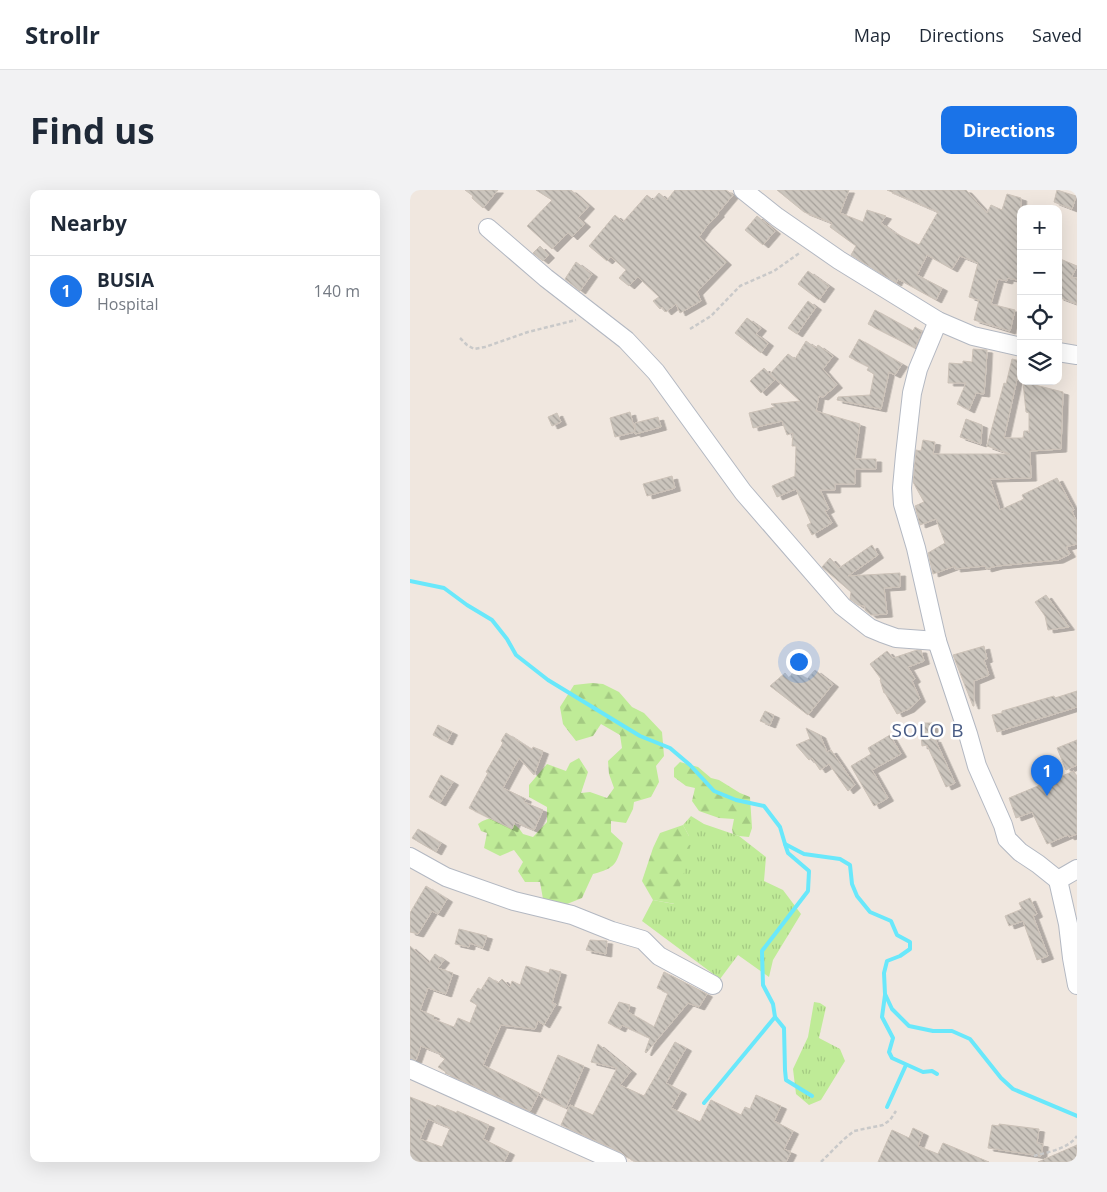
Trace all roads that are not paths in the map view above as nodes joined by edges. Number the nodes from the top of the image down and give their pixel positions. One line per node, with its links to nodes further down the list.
1 (743, 190): 3 (street)
2 (488, 228): 7 (street)
3 (938, 321): 4 (street); 7 (street)
4 (1017, 346)
5 (1062, 353): 6 (street)
6 (1077, 355)
7 (937, 641): 10 (street)
8 (410, 857): 12 (street)
9 (1077, 869): 10 (street)
10 (1058, 880): 11 (street)
11 (1077, 984)
12 (713, 986)
13 (410, 1069): 14 (street)
14 (617, 1162)

